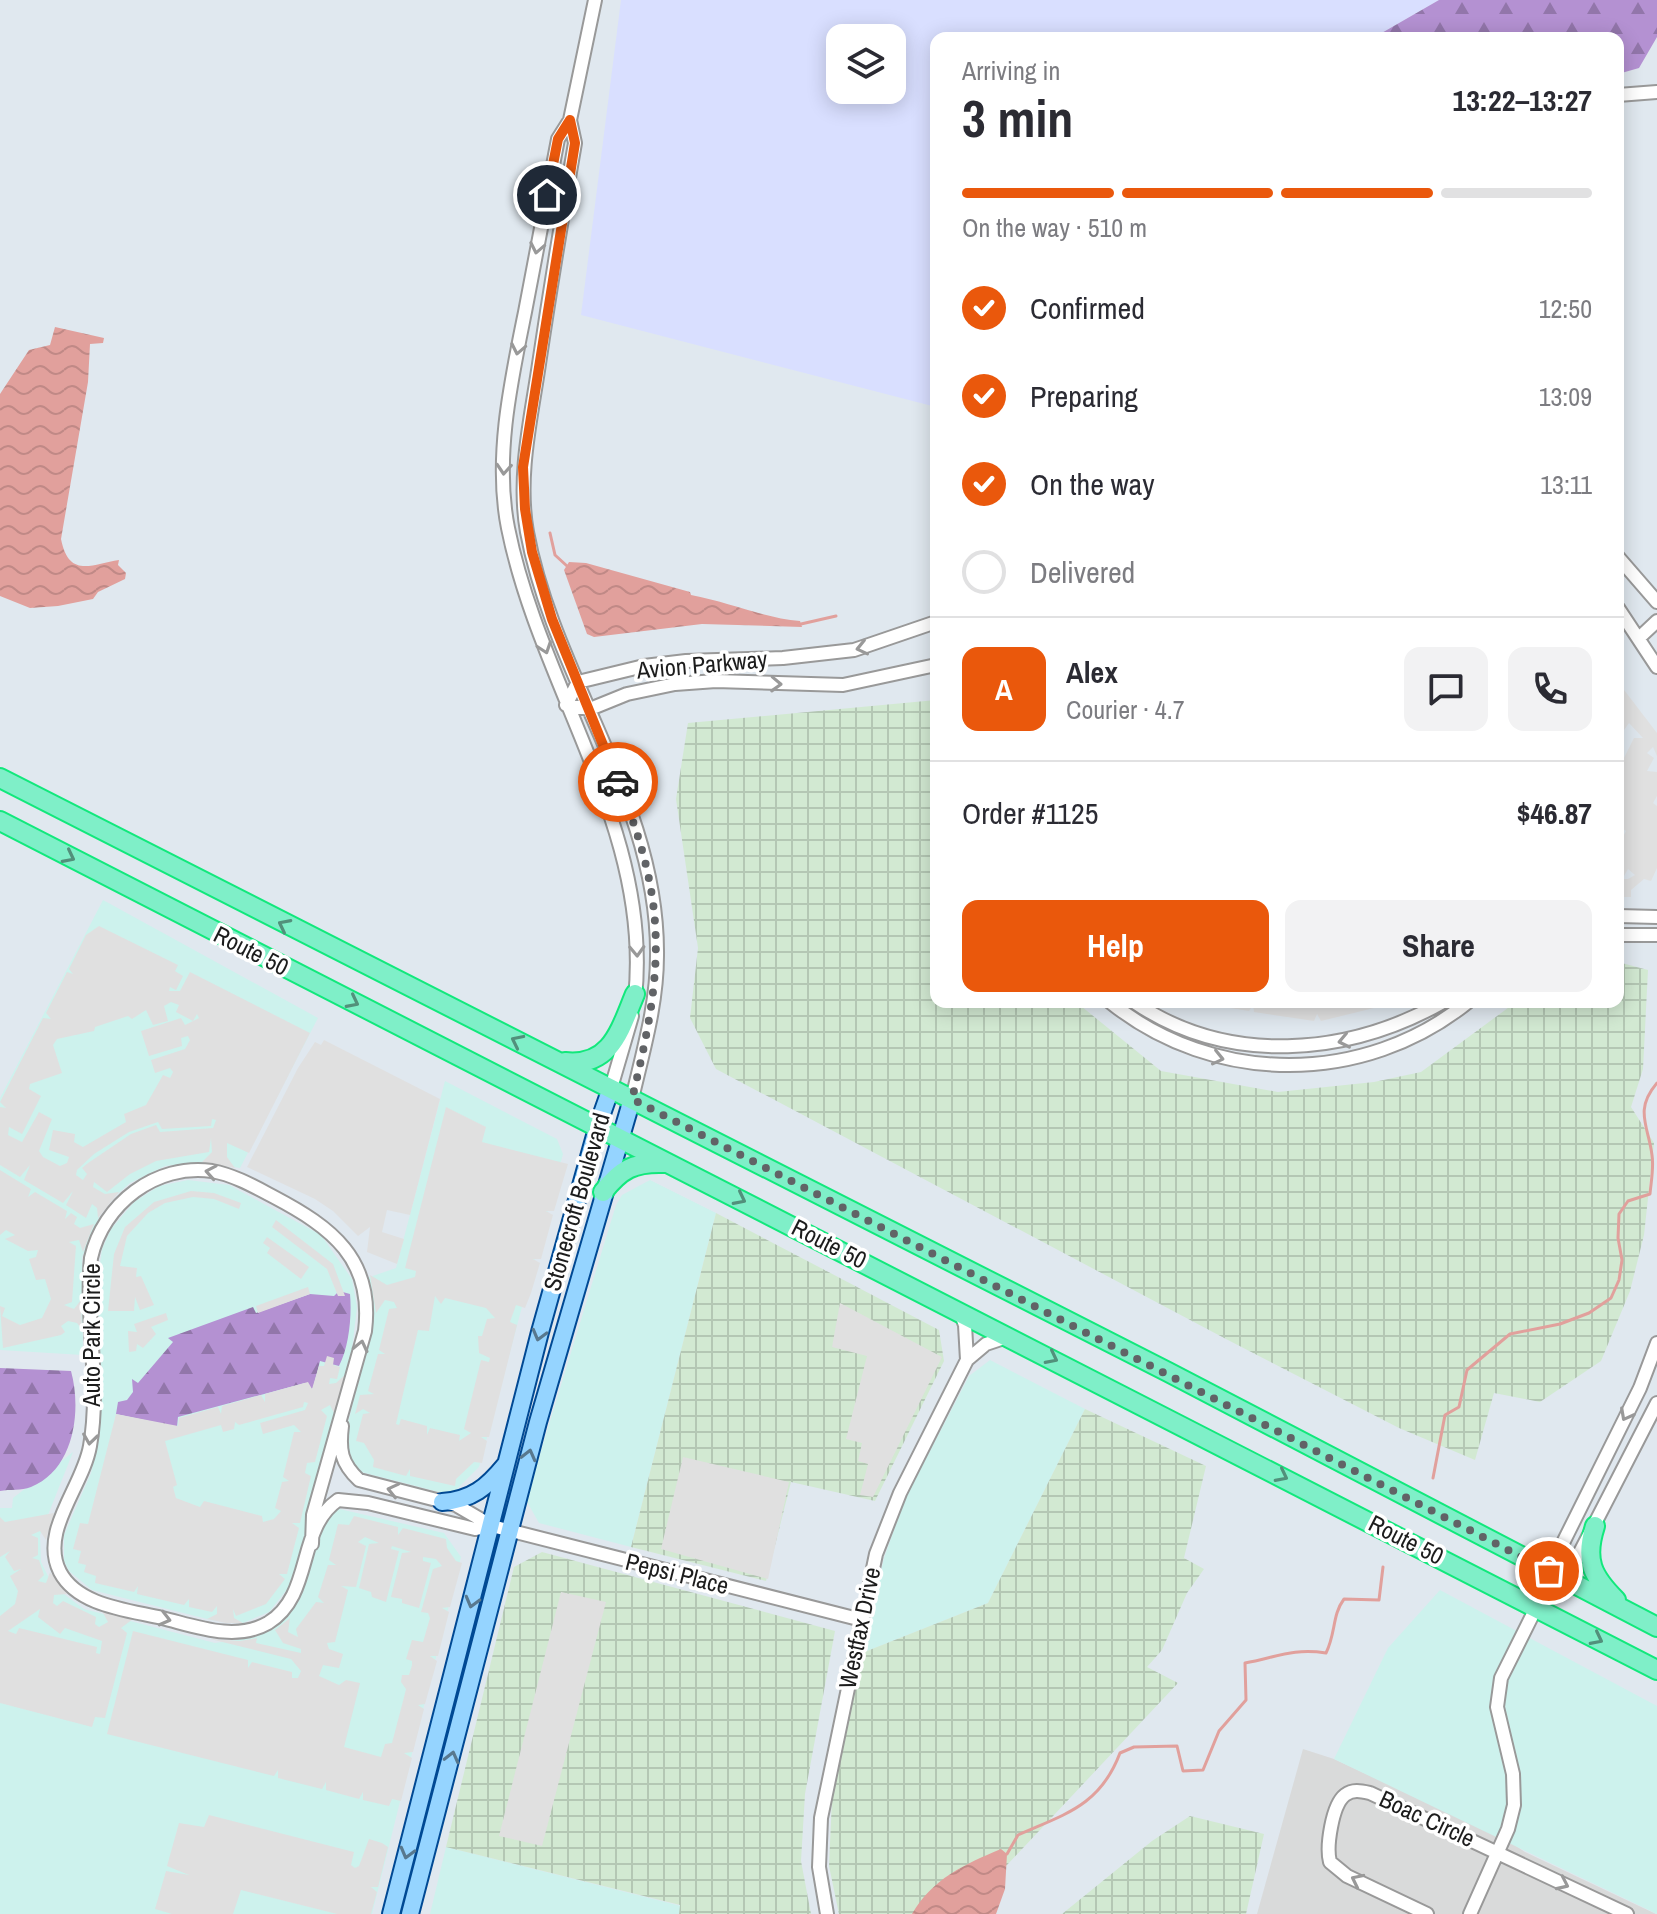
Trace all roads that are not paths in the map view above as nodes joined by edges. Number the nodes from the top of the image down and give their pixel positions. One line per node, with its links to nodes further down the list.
1 (595, 0): 4 (street, Stonecroft Boulevard)
2 (1657, 92): 3 (street)
3 (1624, 95)
4 (570, 120): 14 (street, Stonecroft Boulevard); 15 (street, Stonecroft Boulevard, one-way to 15)
5 (1624, 562): 6 (street)
6 (1651, 586): 7 (street)
7 (1657, 602)
8 (1624, 616): 11 (street)
9 (1657, 621): 11 (street)
10 (930, 624): 14 (street, Avion Parkway, one-way to 14)
11 (1640, 637): 13 (street)
12 (930, 666): 16 (street, Avion Parkway, one-way to 12)
13 (1657, 667)
14 (578, 682): 15 (street); 16 (street, Stonecroft Boulevard)
15 (566, 705): 16 (street); 23 (street, Stonecroft Boulevard, one-way to 23)
16 (590, 709): 30 (street, Stonecroft Boulevard)
17 (0, 778): 28 (highway, Route 50, one-way to 17)
18 (0, 821): 31 (highway, Route 50, one-way to 31)
19 (1624, 916): 20 (street)
20 (1657, 917)
21 (1624, 935): 22 (street)
22 (1657, 935)
23 (635, 994): 28 (highway); 29 (street, Stonecroft Boulevard)
24 (1118, 1008): 27 (street, one-way to 27)
25 (1145, 1008): 26 (street, one-way to 25)
26 (1432, 1008)
27 (1459, 1008)
28 (558, 1061): 29 (highway, Route 50)
29 (611, 1088): 30 (highway, Route 50); 31 (main road, Stonecroft Boulevard)
30 (632, 1099): 32 (main road, Stonecroft Boulevard); 47 (highway, Route 50)
31 (598, 1125): 32 (highway, Route 50); 41 (main road, Stonecroft Boulevard, one-way to 41)
32 (620, 1137): 33 (highway, Route 50); 34 (main road, Stonecroft Boulevard)
33 (671, 1164): 34 (highway); 35 (highway, Route 50, one-way to 35)
34 (603, 1192): 45 (main road, Stonecroft Boulevard, one-way to 34)
35 (959, 1310): 36 (highway, Route 50); 38 (street)
36 (1010, 1336): 38 (street); 48 (highway, Route 50, one-way to 48)
37 (1657, 1343): 47 (street, one-way to 47)
38 (967, 1360): 50 (street, Westfax Drive)
39 (1657, 1403): 44 (street)
40 (342, 1422): 42 (street, one-way to 40); 46 (street, Auto Park Circle); 46 (street, Auto Park Circle, one-way to 46)
41 (508, 1460): 42 (main road); 43 (main road, Stonecroft Boulevard)
42 (442, 1502): 43 (street)
43 (492, 1526): 45 (street, Pepsi Place); 46 (street, Auto Park Circle); 54 (main road, Stonecroft Boulevard, one-way to 54)
44 (1595, 1526): 47 (street); 49 (highway)
45 (510, 1530): 50 (street, Pepsi Place); 55 (main road, Stonecroft Boulevard, one-way to 45)
46 (312, 1544)
47 (1556, 1574): 48 (street); 49 (highway, Route 50)
48 (1536, 1608): 52 (highway, Route 50, one-way to 52); 53 (street)
49 (1630, 1613): 51 (highway, Route 50)
50 (862, 1620): 56 (street, Westfax Drive)
51 (1657, 1627)
52 (1657, 1670)
53 (1498, 1853): 57 (street, Boac Circle, one-way to 53); 58 (street); 59 (street, one-way to 59)
54 (391, 1914)
55 (410, 1914)
56 (827, 1914)
57 (1427, 1914)
58 (1470, 1914)
59 (1627, 1914)

